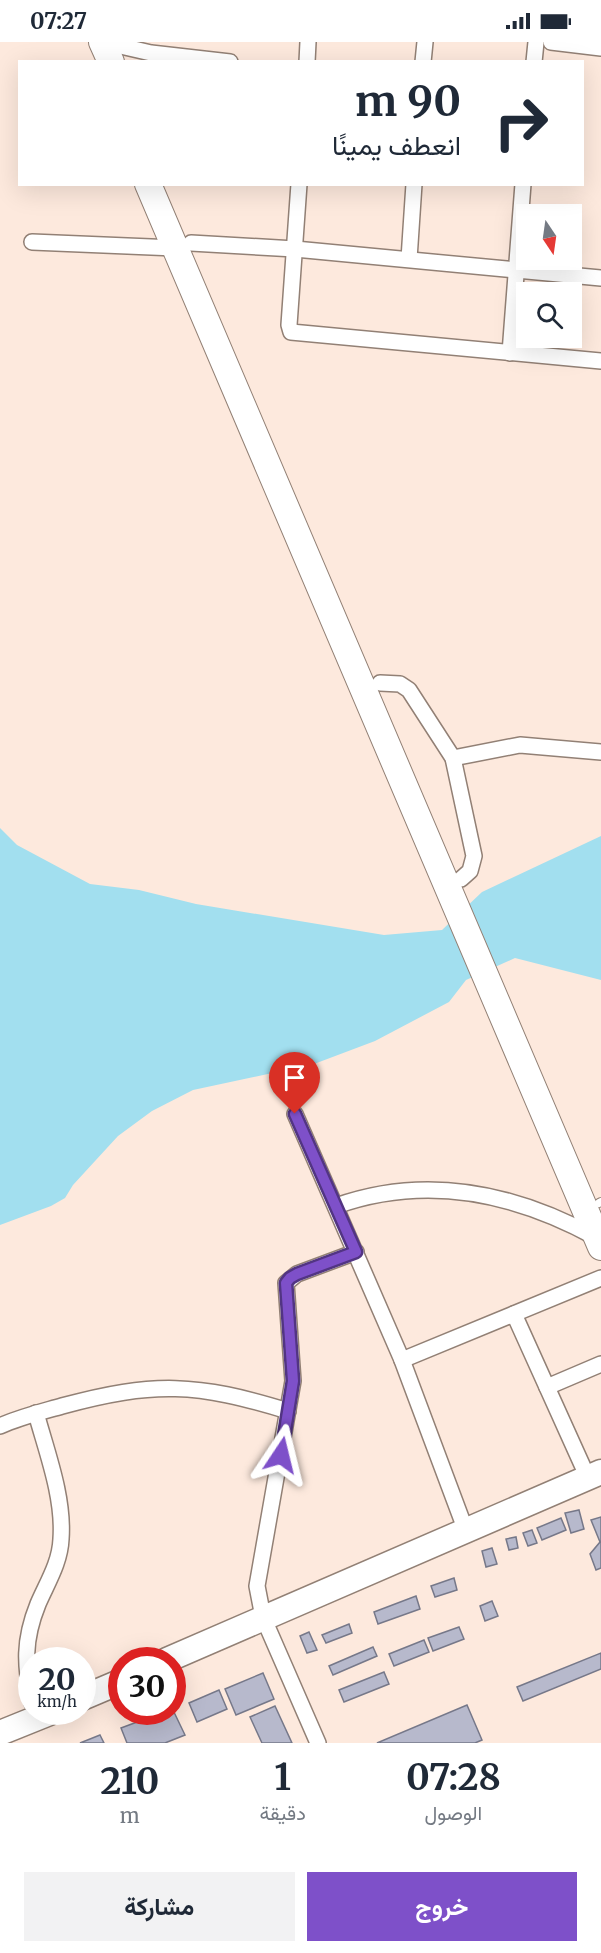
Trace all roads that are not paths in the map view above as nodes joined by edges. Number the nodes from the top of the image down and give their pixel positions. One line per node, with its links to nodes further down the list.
1 (87, 42): 8 (highway)
2 (103, 42): 9 (highway); 10 (street)
3 (308, 42): 11 (street)
4 (425, 42): 12 (street)
5 (536, 42): 13 (street)
6 (551, 42): 7 (street)
7 (601, 48)
8 (95, 60)
9 (110, 60)
10 (213, 60)
11 (307, 60)
12 (423, 60)
13 (534, 60)
14 (149, 186): 21 (highway)
15 (166, 186): 21 (highway)
16 (299, 186): 22 (street)
17 (414, 186): 23 (street)
18 (523, 186): 19 (street)
19 (521, 204)
20 (32, 242): 21 (street)
21 (183, 246): 22 (street); 29 (highway); 32 (highway)
22 (295, 249): 23 (street); 27 (street)
23 (409, 259): 24 (street)
24 (516, 269): 27 (street)
25 (525, 270): 26 (street)
26 (601, 278)
27 (510, 353): 28 (street)
28 (601, 361)
29 (380, 683): 31 (street); 32 (highway)
30 (601, 752): 31 (street)
31 (453, 758): 32 (street)
32 (458, 887): 34 (highway)
33 (295, 1114): 36 (street)
34 (560, 1132): 35 (highway); 37 (highway)
35 (600, 1205)
36 (336, 1206): 37 (street); 38 (street)
37 (599, 1243)
38 (356, 1252): 41 (street); 44 (street)
39 (601, 1278): 40 (street)
40 (514, 1314): 41 (street); 43 (street)
41 (402, 1360): 48 (street)
42 (601, 1364): 43 (street)
43 (547, 1387): 47 (street)
44 (288, 1411): 45 (street); 49 (street)
45 (36, 1413): 46 (street); 50 (street)
46 (0, 1426)
47 (595, 1475): 48 (main road)
48 (466, 1531): 49 (main road)
49 (263, 1617): 51 (main road); 54 (street)
50 (25, 1647)
51 (186, 1651)
52 (18, 1723): 53 (main road)
53 (0, 1733)
54 (318, 1743)

